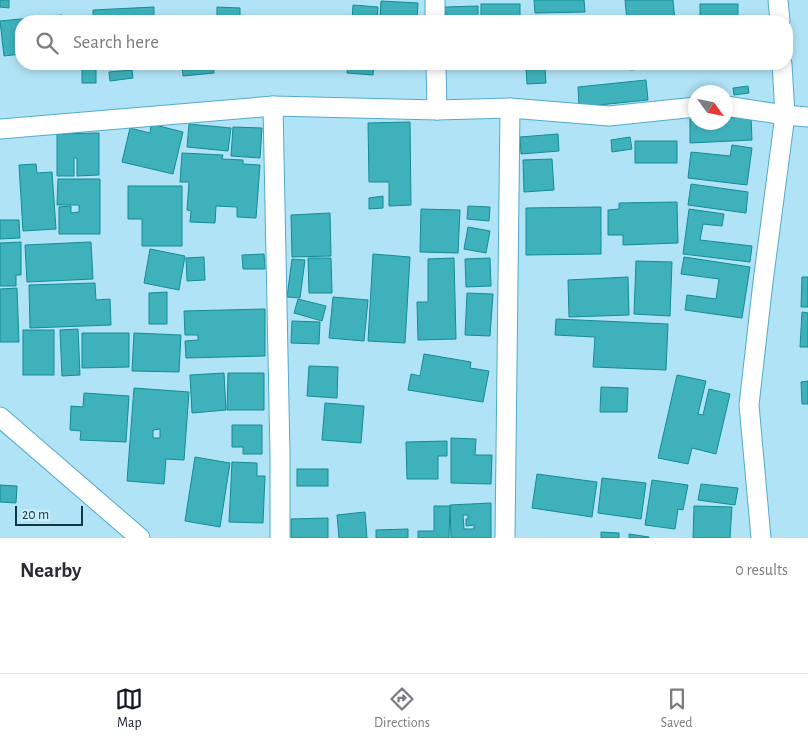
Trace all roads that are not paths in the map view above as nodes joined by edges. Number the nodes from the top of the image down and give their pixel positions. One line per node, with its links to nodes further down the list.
1 (435, 0): 3 (street)
2 (778, 0): 4 (street)
3 (435, 15)
4 (779, 15)
5 (436, 70): 11 (street)
6 (782, 70): 12 (street)
7 (273, 106): 11 (street); 14 (street); 17 (street)
8 (688, 107): 10 (street)
9 (733, 107): 12 (street)
10 (510, 108): 11 (street); 18 (street)
11 (437, 110)
12 (785, 115): 13 (street); 19 (street)
13 (808, 117)
14 (0, 128)
15 (0, 417): 16 (street)
16 (140, 538)
17 (280, 538)
18 (505, 538)
19 (761, 538)

